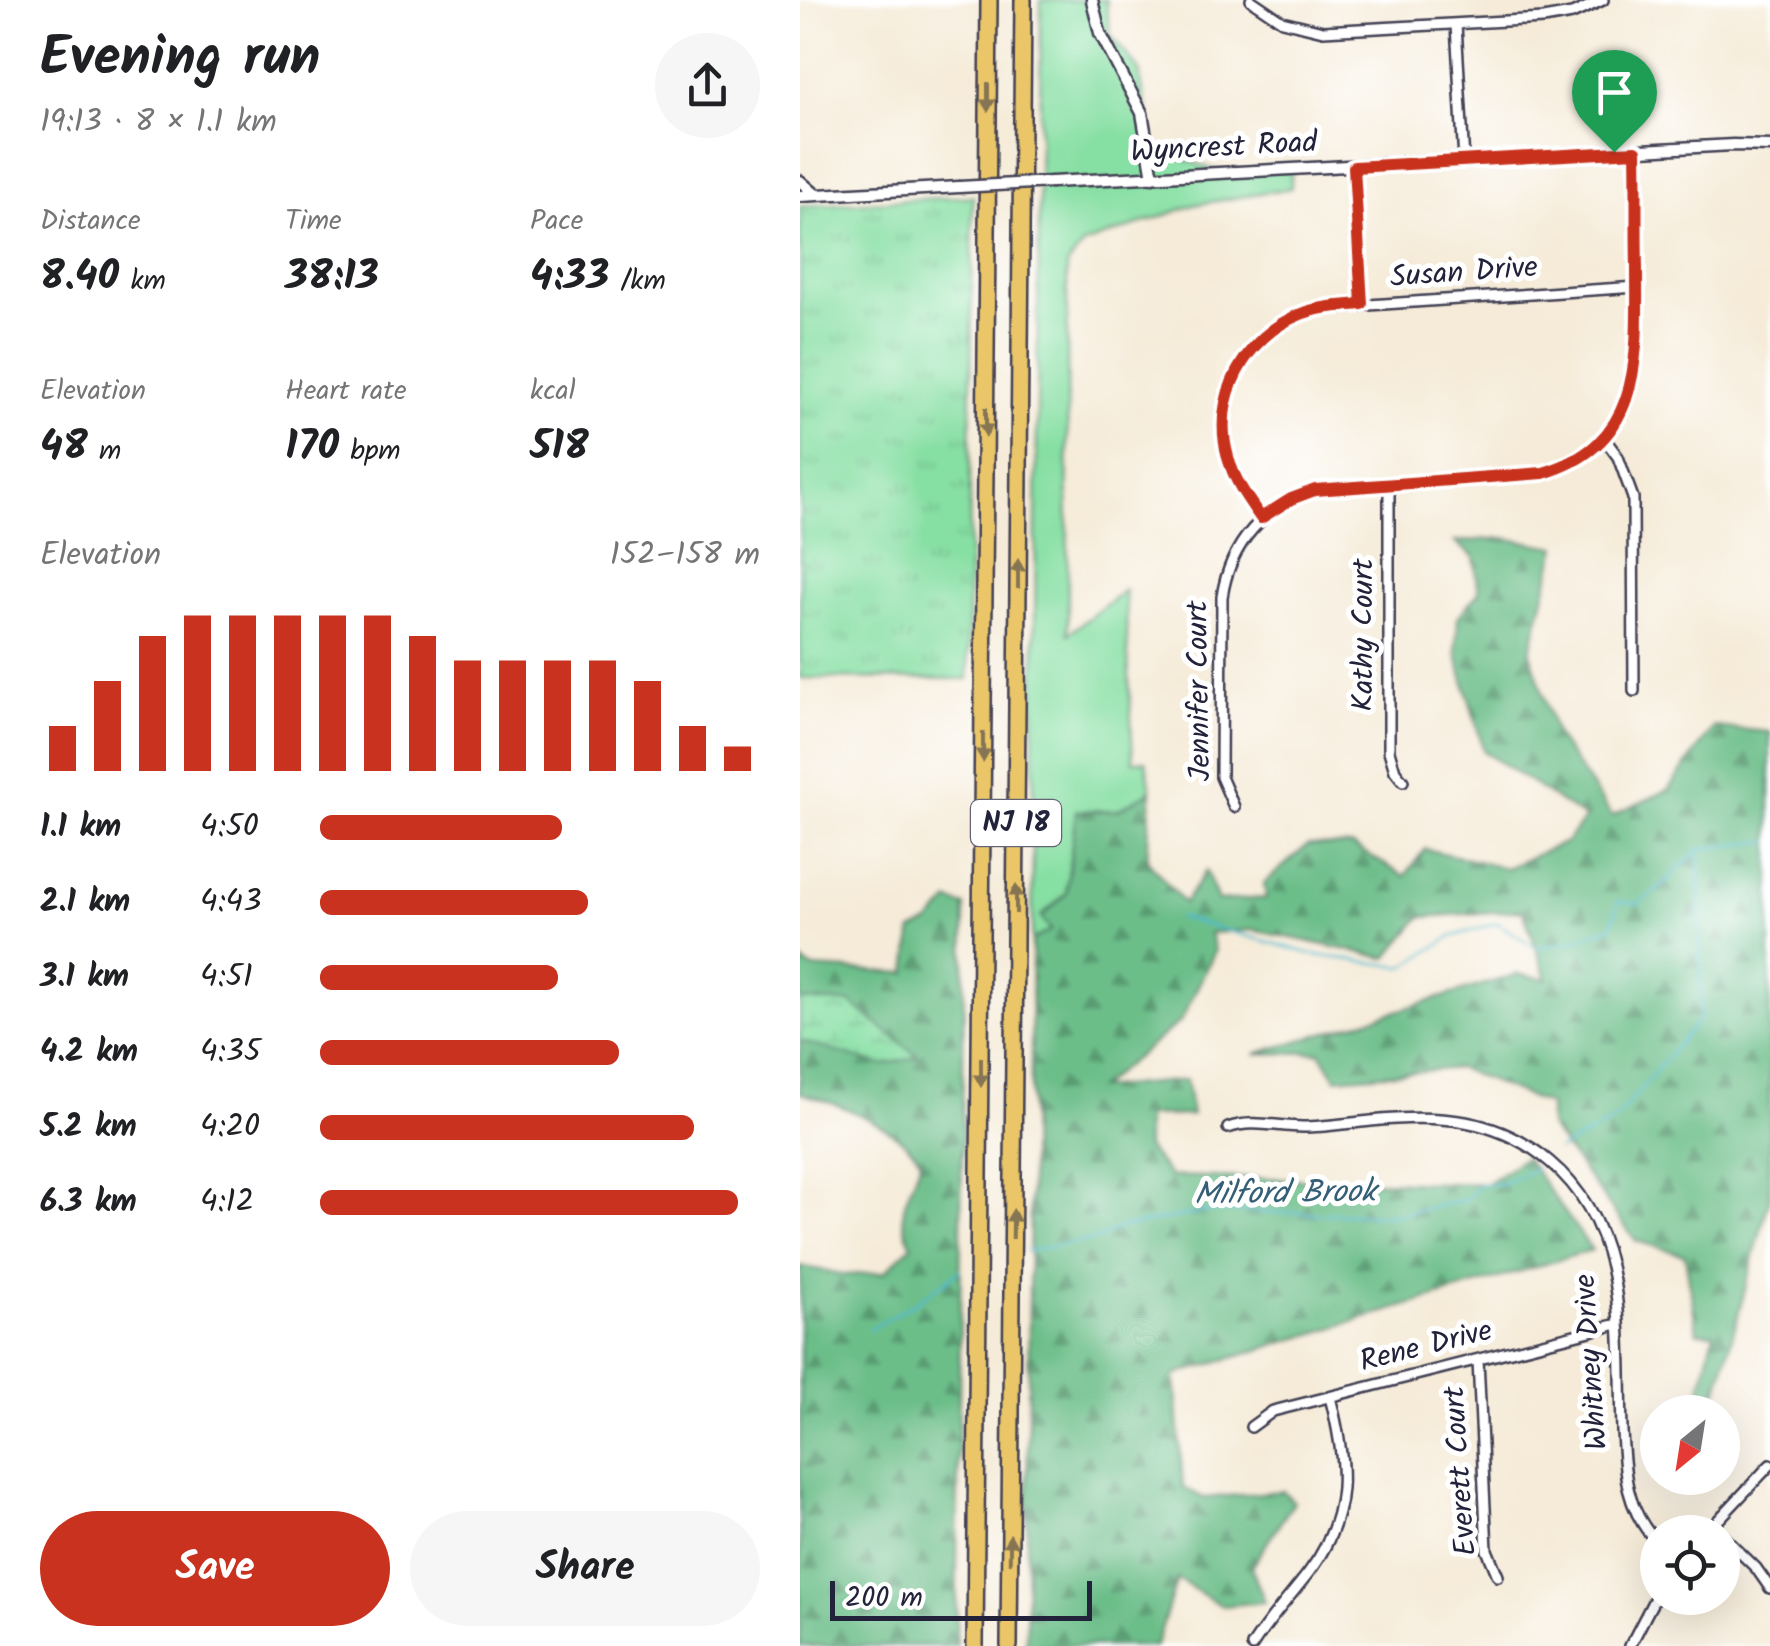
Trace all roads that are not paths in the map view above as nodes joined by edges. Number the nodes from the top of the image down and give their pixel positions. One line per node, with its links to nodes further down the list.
1 (989, 0): 35 (highway, NJ 18, one-way to 35)
2 (1023, 0): 36 (highway, NJ 18, one-way to 2)
3 (1092, 0): 11 (street)
4 (1251, 0): 6 (street)
5 (1603, 0): 6 (street)
6 (1456, 25): 9 (street)
7 (1770, 146): 8 (street, Wyncrest Road)
8 (1636, 151): 9 (street, Wyncrest Road); 15 (street, Jennifer Court)
9 (1464, 161): 10 (street, Wyncrest Road)
10 (1354, 167): 11 (street, Wyncrest Road); 16 (street)
11 (1153, 177): 13 (street, Wyncrest Road, bridge)
12 (800, 181): 13 (street)
13 (816, 195): 14 (street, Wyncrest Road)
14 (800, 196)
15 (1637, 287): 16 (street, Susan Drive); 17 (street, Jennifer Court)
16 (1362, 304): 19 (street, Susan Drive)
17 (1604, 438): 18 (street, Jennifer Court); 20 (street)
18 (1390, 484): 19 (street, Jennifer Court); 21 (street, Kathy Court)
19 (1261, 518): 22 (street, Jennifer Court)
20 (1634, 690)
21 (1403, 781)
22 (1234, 808)
23 (1228, 1128): 24 (street, Whitney Drive)
24 (1618, 1324): 25 (street, Rene Drive); 30 (street, Whitney Drive)
25 (1478, 1360): 26 (street, Rene Drive); 32 (street, Everett Court)
26 (1330, 1397): 27 (street, Rene Drive); 37 (street)
27 (1251, 1427)
28 (1770, 1465): 29 (street)
29 (1730, 1515)
30 (1640, 1521)
31 (1740, 1554): 33 (street)
32 (1498, 1576)
33 (1770, 1588)
34 (1646, 1615): 38 (street)
35 (976, 1646)
36 (1009, 1646)
37 (1252, 1646)
38 (1630, 1646)

